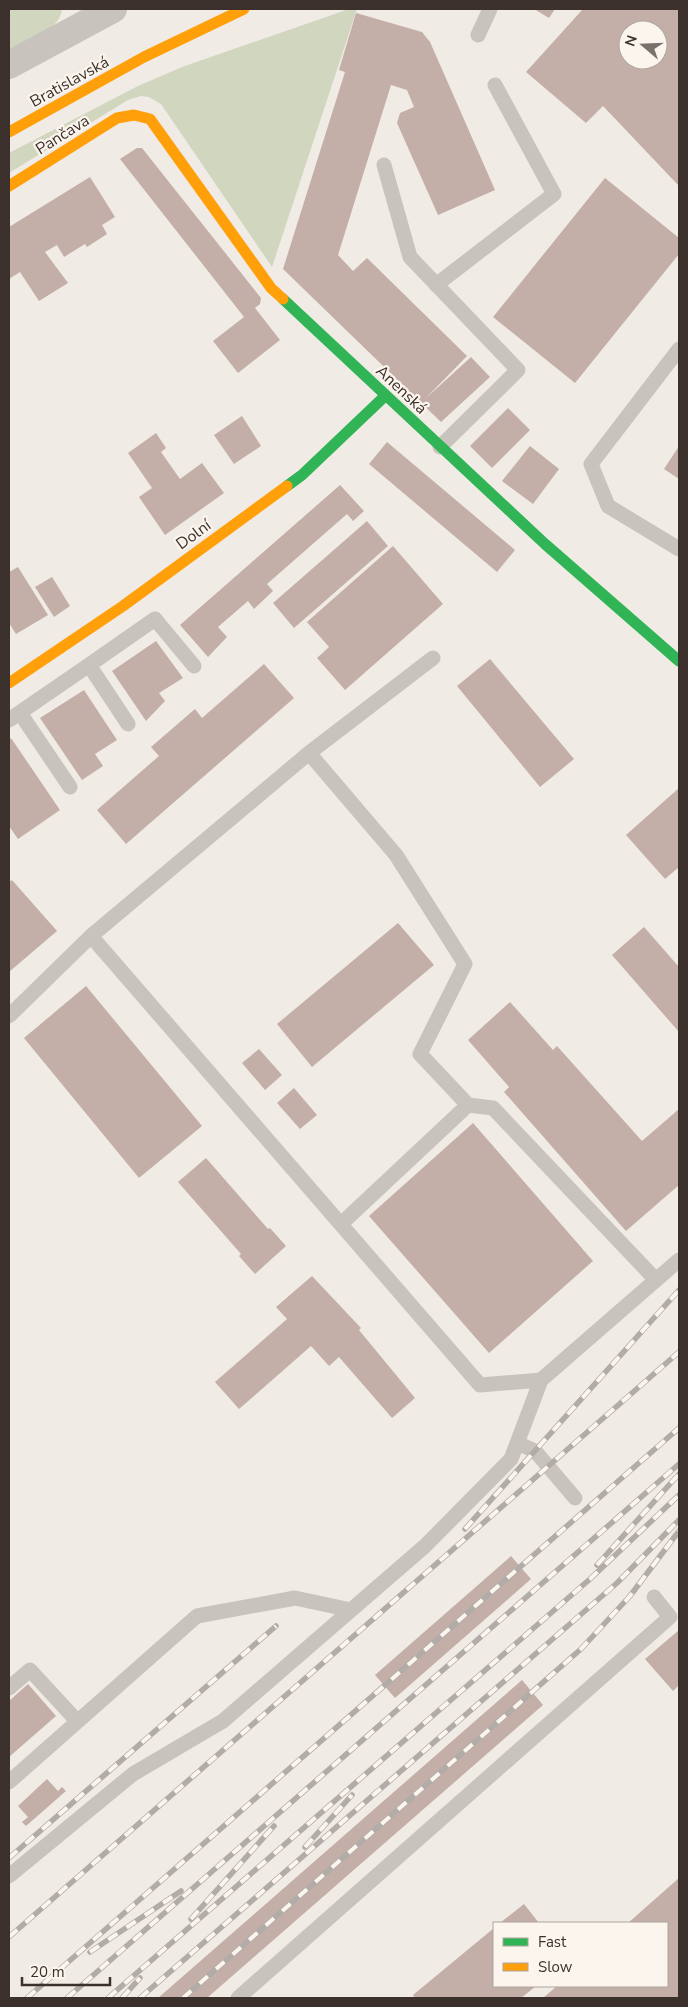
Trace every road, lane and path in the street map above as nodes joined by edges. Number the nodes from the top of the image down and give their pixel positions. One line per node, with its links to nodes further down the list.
1 (113, 9): 4 (street)
2 (244, 9): 9 (street, Bratislavská)
3 (490, 9): 5 (lane)
4 (84, 16): 6 (street)
5 (478, 35)
6 (9, 65)
7 (495, 85): 12 (lane)
8 (134, 115): 11 (street, Pančava); 14 (street, Anenská)
9 (9, 132)
10 (384, 165): 12 (lane)
11 (9, 186)
12 (436, 285): 15 (lane)
13 (679, 349): 16 (lane)
14 (385, 396): 15 (street, Anenská); 21 (street, Dolní)
15 (440, 447): 18 (street, Anenská)
16 (679, 549)
17 (433, 658): 24 (lane)
18 (679, 661)
19 (89, 665): 20 (lane); 22 (lane); 23 (lane)
20 (194, 666)
21 (9, 683)
22 (14, 716): 25 (lane)
23 (128, 724)
24 (309, 753): 26 (lane); 28 (lane)
25 (70, 787)
26 (92, 936): 27 (lane); 29 (lane)
27 (9, 1016)
28 (468, 1106): 29 (lane); 31 (lane)
29 (340, 1224): 32 (lane)
30 (679, 1260): 31 (lane)
31 (656, 1280): 32 (lane)
32 (541, 1380): 33 (lane)
33 (517, 1442): 34 (lane); 36 (lane)
34 (575, 1498)
35 (654, 1597): 37 (lane)
36 (351, 1610): 39 (lane); 41 (lane)
37 (675, 1614): 42 (lane)
38 (9, 1688): 39 (lane)
39 (77, 1721): 40 (lane)
40 (9, 1782)
41 (9, 1876)
42 (238, 1998)

